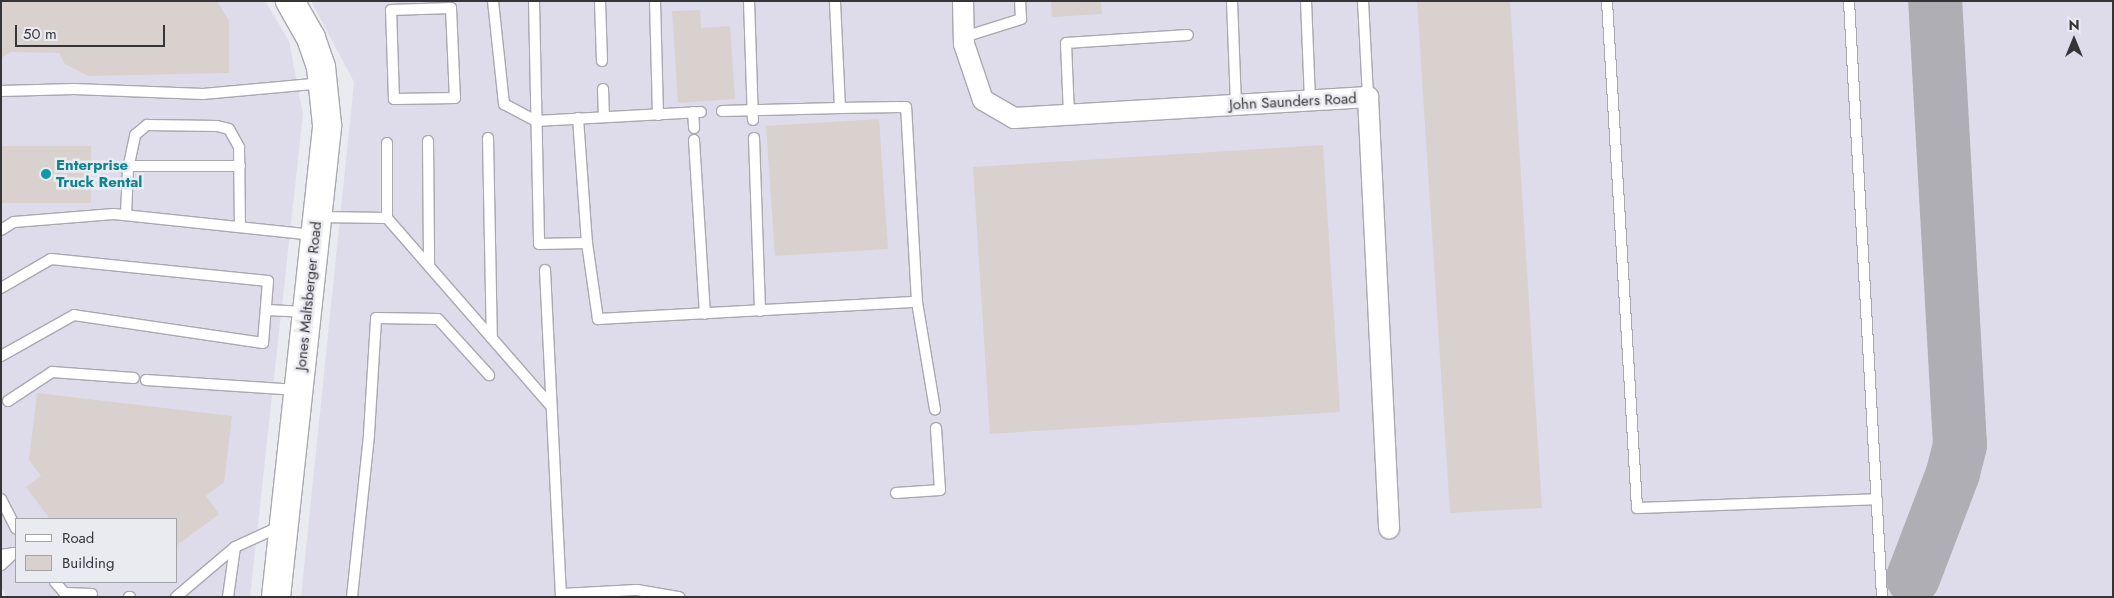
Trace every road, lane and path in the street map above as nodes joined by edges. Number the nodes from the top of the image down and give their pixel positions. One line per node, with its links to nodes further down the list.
1 (290, 1): 20 (street, Jones Maltsberger Road)
2 (304, 1): 20 (street)
3 (493, 1): 35 (lane)
4 (534, 1): 35 (lane)
5 (600, 1): 21 (lane)
6 (654, 1): 30 (lane)
7 (749, 1): 31 (lane)
8 (836, 1): 28 (lane)
9 (963, 1): 19 (street, John Saunders Road)
10 (1020, 1): 19 (lane)
11 (1232, 1): 27 (lane)
12 (1306, 1): 26 (lane)
13 (1363, 1): 25 (lane)
14 (1607, 1): 70 (lane)
15 (1849, 1): 70 (lane)
16 (454, 5): 17 (lane); 17 (lane)
17 (391, 6)
18 (1188, 35): 32 (lane)
19 (964, 37): 32 (street, John Saunders Road)
20 (311, 38): 22 (street, Jones Maltsberger Road)
21 (602, 61)
22 (324, 83): 24 (lane); 46 (street, Jones Maltsberger Road)
23 (603, 89): 33 (lane)
24 (1, 91)
25 (1368, 97): 26 (street, John Saunders Road); 73 (street, John Saunders Road)
26 (1310, 100): 27 (street, John Saunders Road)
27 (1236, 105): 32 (street, John Saunders Road)
28 (840, 108): 31 (lane); 53 (lane)
29 (722, 111): 31 (lane)
30 (658, 114): 33 (lane); 36 (lane)
31 (753, 115)
32 (1069, 115)
33 (604, 117): 34 (lane)
34 (578, 118): 35 (lane); 49 (lane)
35 (536, 121): 49 (lane)
36 (694, 128)
37 (488, 138): 58 (lane)
38 (754, 138): 55 (lane)
39 (694, 140): 57 (lane)
40 (428, 142): 50 (lane)
41 (387, 143): 45 (lane)
42 (129, 166): 43 (lane); 43 (lane); 44 (lane)
43 (240, 166): 47 (lane)
44 (126, 215): 47 (lane); 48 (lane)
45 (387, 218): 46 (lane); 50 (lane)
46 (317, 226): 47 (lane); 56 (street, Jones Maltsberger Road)
47 (240, 227)
48 (1, 230)
49 (587, 243): 57 (lane)
50 (429, 266): 58 (lane)
51 (545, 270): 65 (lane)
52 (1, 288): 54 (lane)
53 (917, 302): 55 (lane); 66 (lane)
54 (267, 310): 56 (lane); 59 (lane)
55 (760, 311): 57 (lane)
56 (307, 312): 63 (street, Jones Maltsberger Road)
57 (705, 314)
58 (492, 338): 65 (lane)
59 (1, 356)
60 (489, 375): 85 (lane)
61 (134, 378): 64 (lane)
62 (146, 380): 63 (lane)
63 (299, 390): 71 (street, Jones Maltsberger Road)
64 (8, 401)
65 (549, 404): 81 (lane)
66 (935, 410)
67 (936, 428): 68 (lane)
68 (896, 493)
69 (1, 499): 72 (lane)
70 (1877, 499): 87 (lane)
71 (285, 524): 74 (lane); 84 (street, Jones Maltsberger Road)
72 (15, 526)
73 (1389, 528)
74 (235, 546): 82 (lane); 83 (lane)
75 (15, 553): 76 (lane); 77 (lane)
76 (1, 555)
77 (1, 565)
78 (56, 583): 80 (lane)
79 (92, 594): 80 (lane)
80 (66, 595)
81 (561, 596): 86 (lane)
82 (176, 597)
83 (228, 597)
84 (276, 597)
85 (352, 597)
86 (679, 597)
87 (1882, 597)

